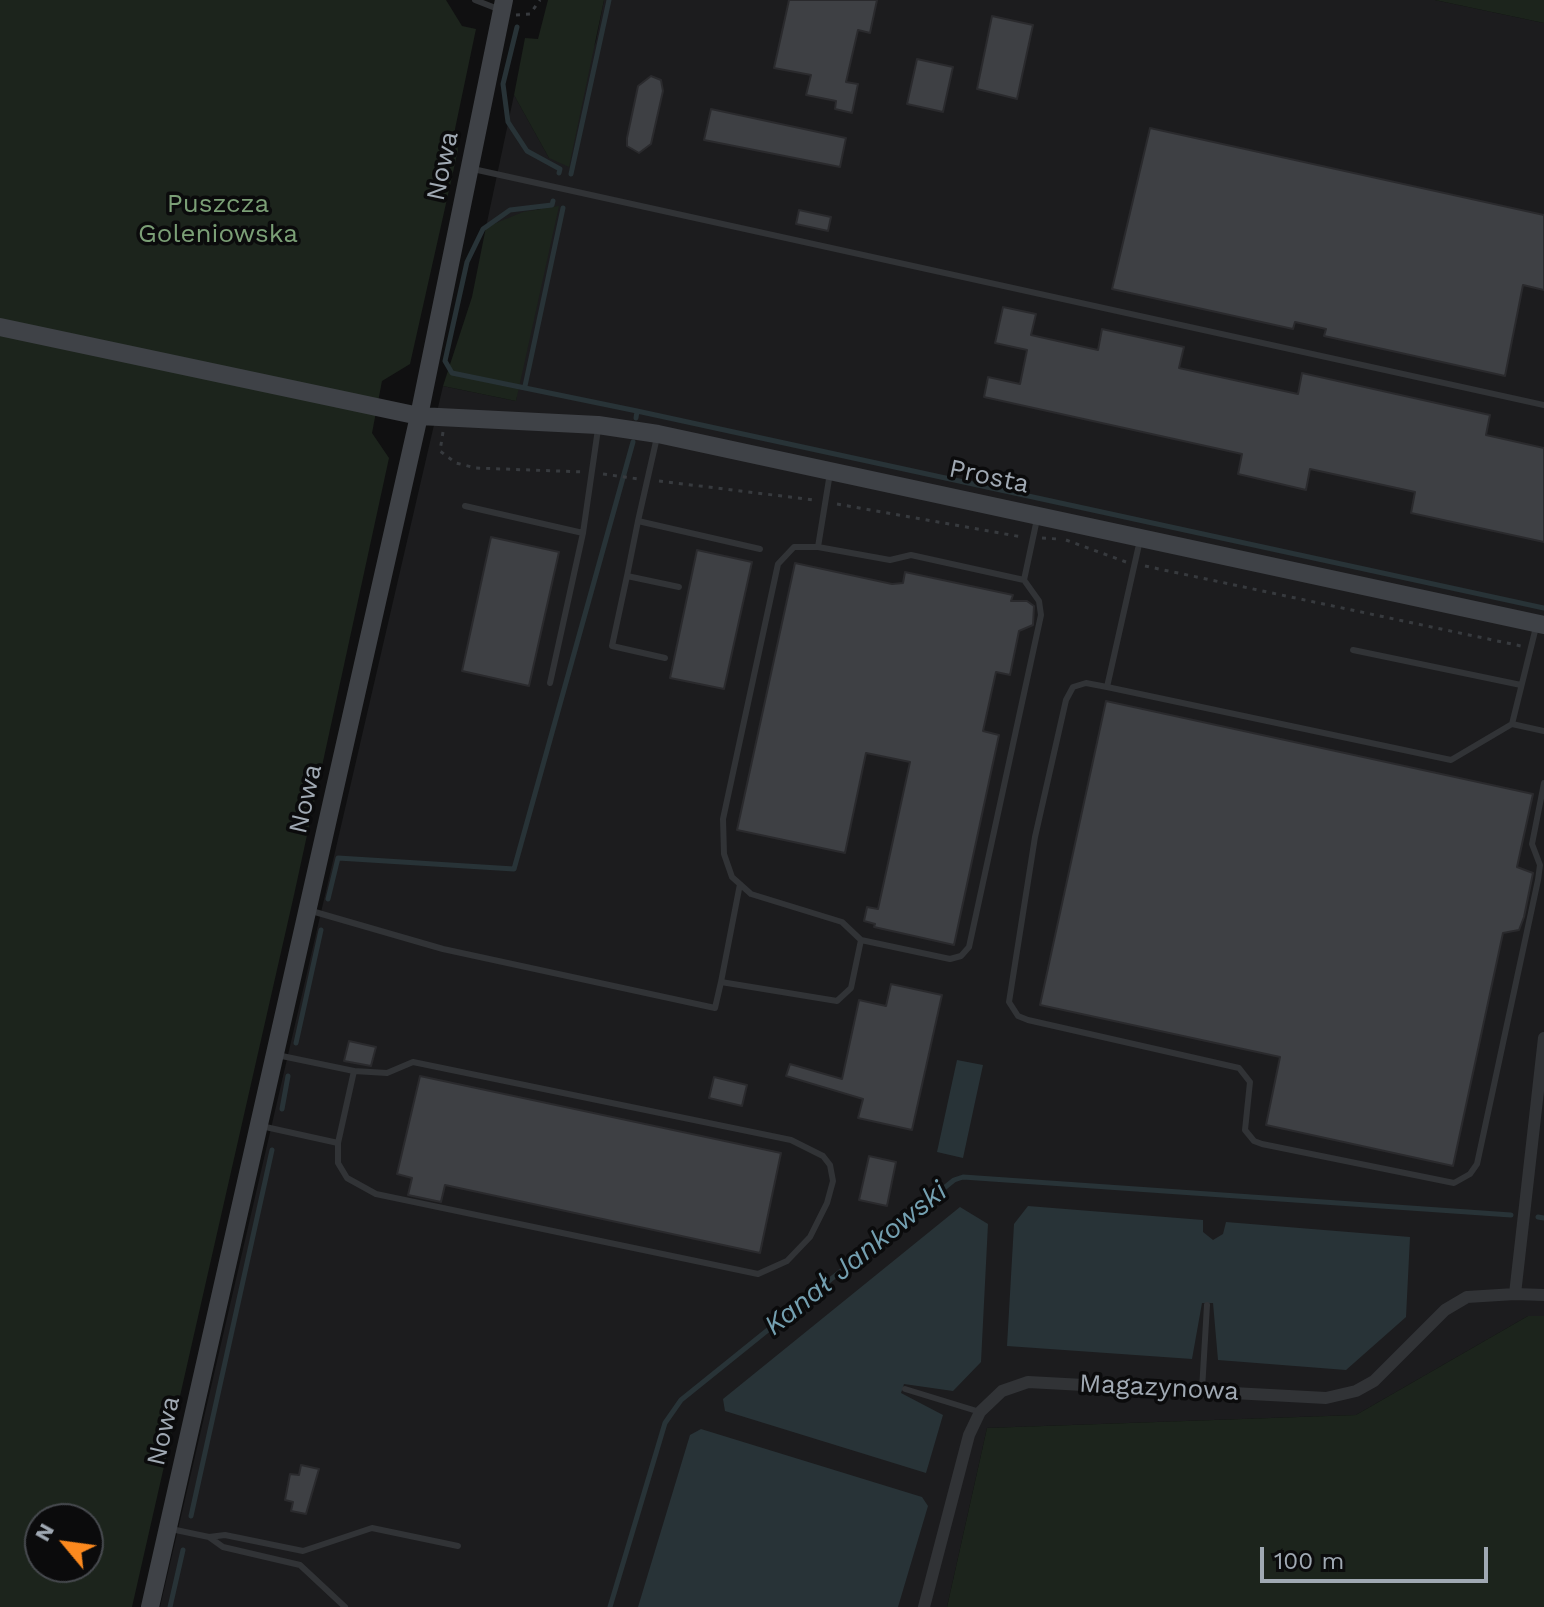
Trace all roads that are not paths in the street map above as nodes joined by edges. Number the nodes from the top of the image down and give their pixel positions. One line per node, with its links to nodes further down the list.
1 (475, 0): 2 (lane)
2 (502, 5): 3 (street, Nowa)
3 (469, 169): 5 (lane); 6 (street, Nowa)
4 (0, 327): 6 (street, Prosta)
5 (1544, 405)
6 (419, 416): 7 (street, Prosta); 30 (street, Nowa)
7 (598, 425): 8 (street, Prosta); 13 (lane)
8 (658, 434): 9 (street, Prosta); 12 (lane)
9 (831, 470): 11 (street, Prosta); 15 (lane)
10 (465, 506): 13 (lane)
11 (1038, 515): 14 (street, Prosta); 18 (lane)
12 (638, 521): 16 (lane); 17 (lane)
13 (583, 533): 23 (lane)
14 (1140, 536): 20 (street, Prosta); 25 (lane)
15 (818, 547): 18 (lane); 29 (lane)
16 (760, 549)
17 (627, 576): 19 (lane); 22 (lane)
18 (1024, 580): 31 (lane)
19 (679, 587)
20 (1540, 624): 24 (lane)
21 (1353, 650): 24 (lane)
22 (665, 658)
23 (550, 683)
24 (1521, 685): 26 (lane)
25 (1107, 687): 26 (lane); 28 (lane)
26 (1512, 724): 27 (lane)
27 (1544, 731)
28 (1544, 783)
29 (740, 884): 31 (lane); 32 (lane)
30 (308, 910): 32 (lane); 34 (street, Nowa)
31 (861, 940): 32 (lane)
32 (721, 982)
33 (1544, 1038): 38 (street)
34 (277, 1055): 35 (lane); 36 (street, Nowa)
35 (354, 1071): 37 (lane); 37 (lane)
36 (261, 1126): 37 (lane); 44 (street, Nowa)
37 (338, 1143)
38 (1515, 1294): 39 (street, Magazynowa); 42 (street, Magazynowa)
39 (1544, 1295)
40 (1207, 1305): 42 (lane)
41 (905, 1389): 43 (lane)
42 (1202, 1390): 43 (street, Magazynowa)
43 (980, 1412): 49 (street)
44 (168, 1529): 45 (lane); 47 (street, Nowa)
45 (209, 1537): 46 (lane); 48 (lane)
46 (458, 1546)
47 (150, 1607)
48 (345, 1607)
49 (924, 1607)

